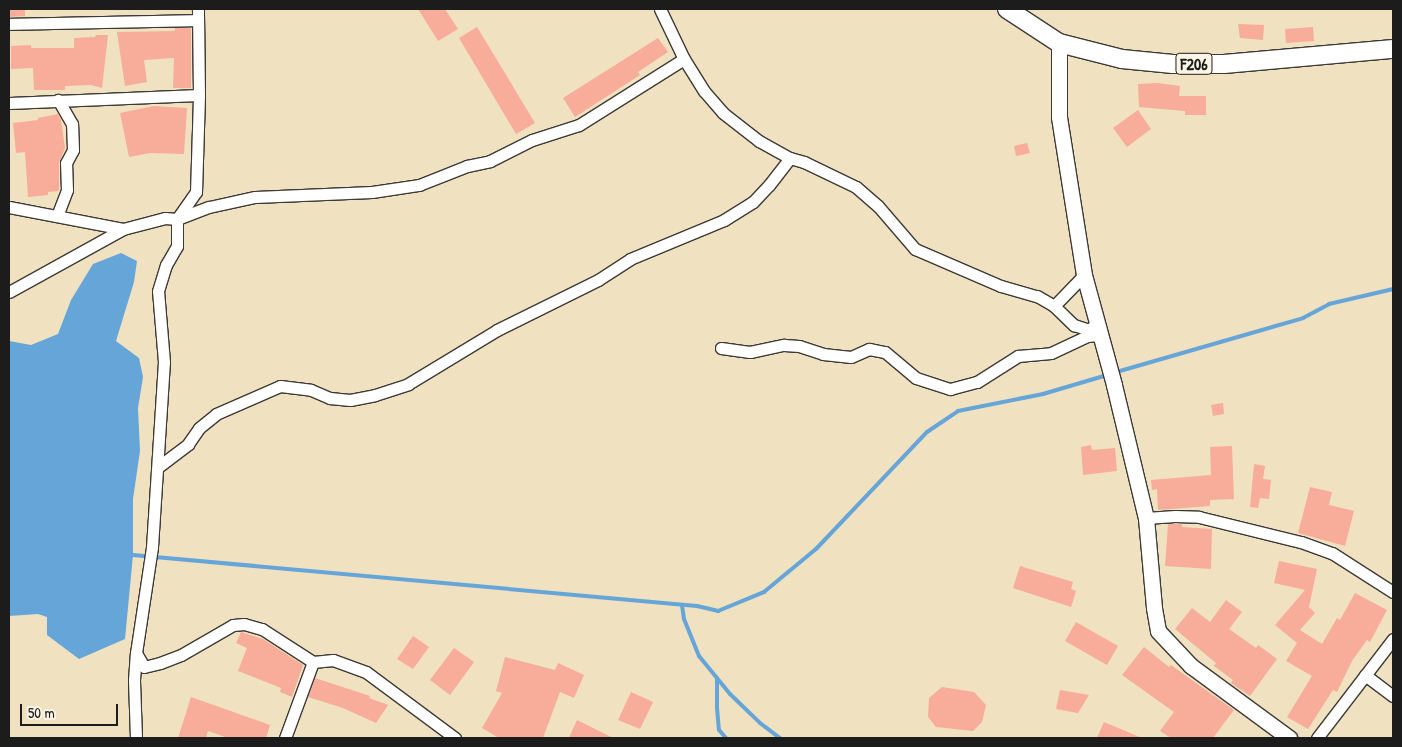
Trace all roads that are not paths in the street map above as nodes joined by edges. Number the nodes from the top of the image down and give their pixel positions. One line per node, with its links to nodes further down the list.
1 (660, 9): 7 (street)
2 (1007, 9): 5 (main road, F206)
3 (197, 14): 4 (street); 8 (street)
4 (9, 24)
5 (1059, 43): 6 (main road, F206); 16 (street)
6 (1393, 48)
7 (684, 59): 11 (street); 14 (street)
8 (200, 95): 9 (street); 14 (street)
9 (58, 100): 10 (street); 13 (street)
10 (9, 103)
11 (790, 158): 18 (street); 21 (street)
12 (9, 207): 13 (street)
13 (57, 216): 15 (street)
14 (177, 219): 15 (street); 21 (street)
15 (123, 229): 17 (street)
16 (1084, 275): 18 (street); 19 (street)
17 (9, 292)
18 (1054, 306): 19 (street)
19 (1098, 329): 20 (street); 22 (street)
20 (721, 348)
21 (158, 467): 25 (street)
22 (1146, 518): 23 (street); 32 (street)
23 (1393, 592)
24 (1393, 638): 27 (street)
25 (136, 653): 26 (street); 29 (street)
26 (313, 662): 30 (street); 31 (street)
27 (1365, 675): 28 (street); 33 (street)
28 (1393, 696)
29 (136, 738)
30 (285, 738)
31 (455, 738)
32 (1289, 738)
33 (1317, 738)

